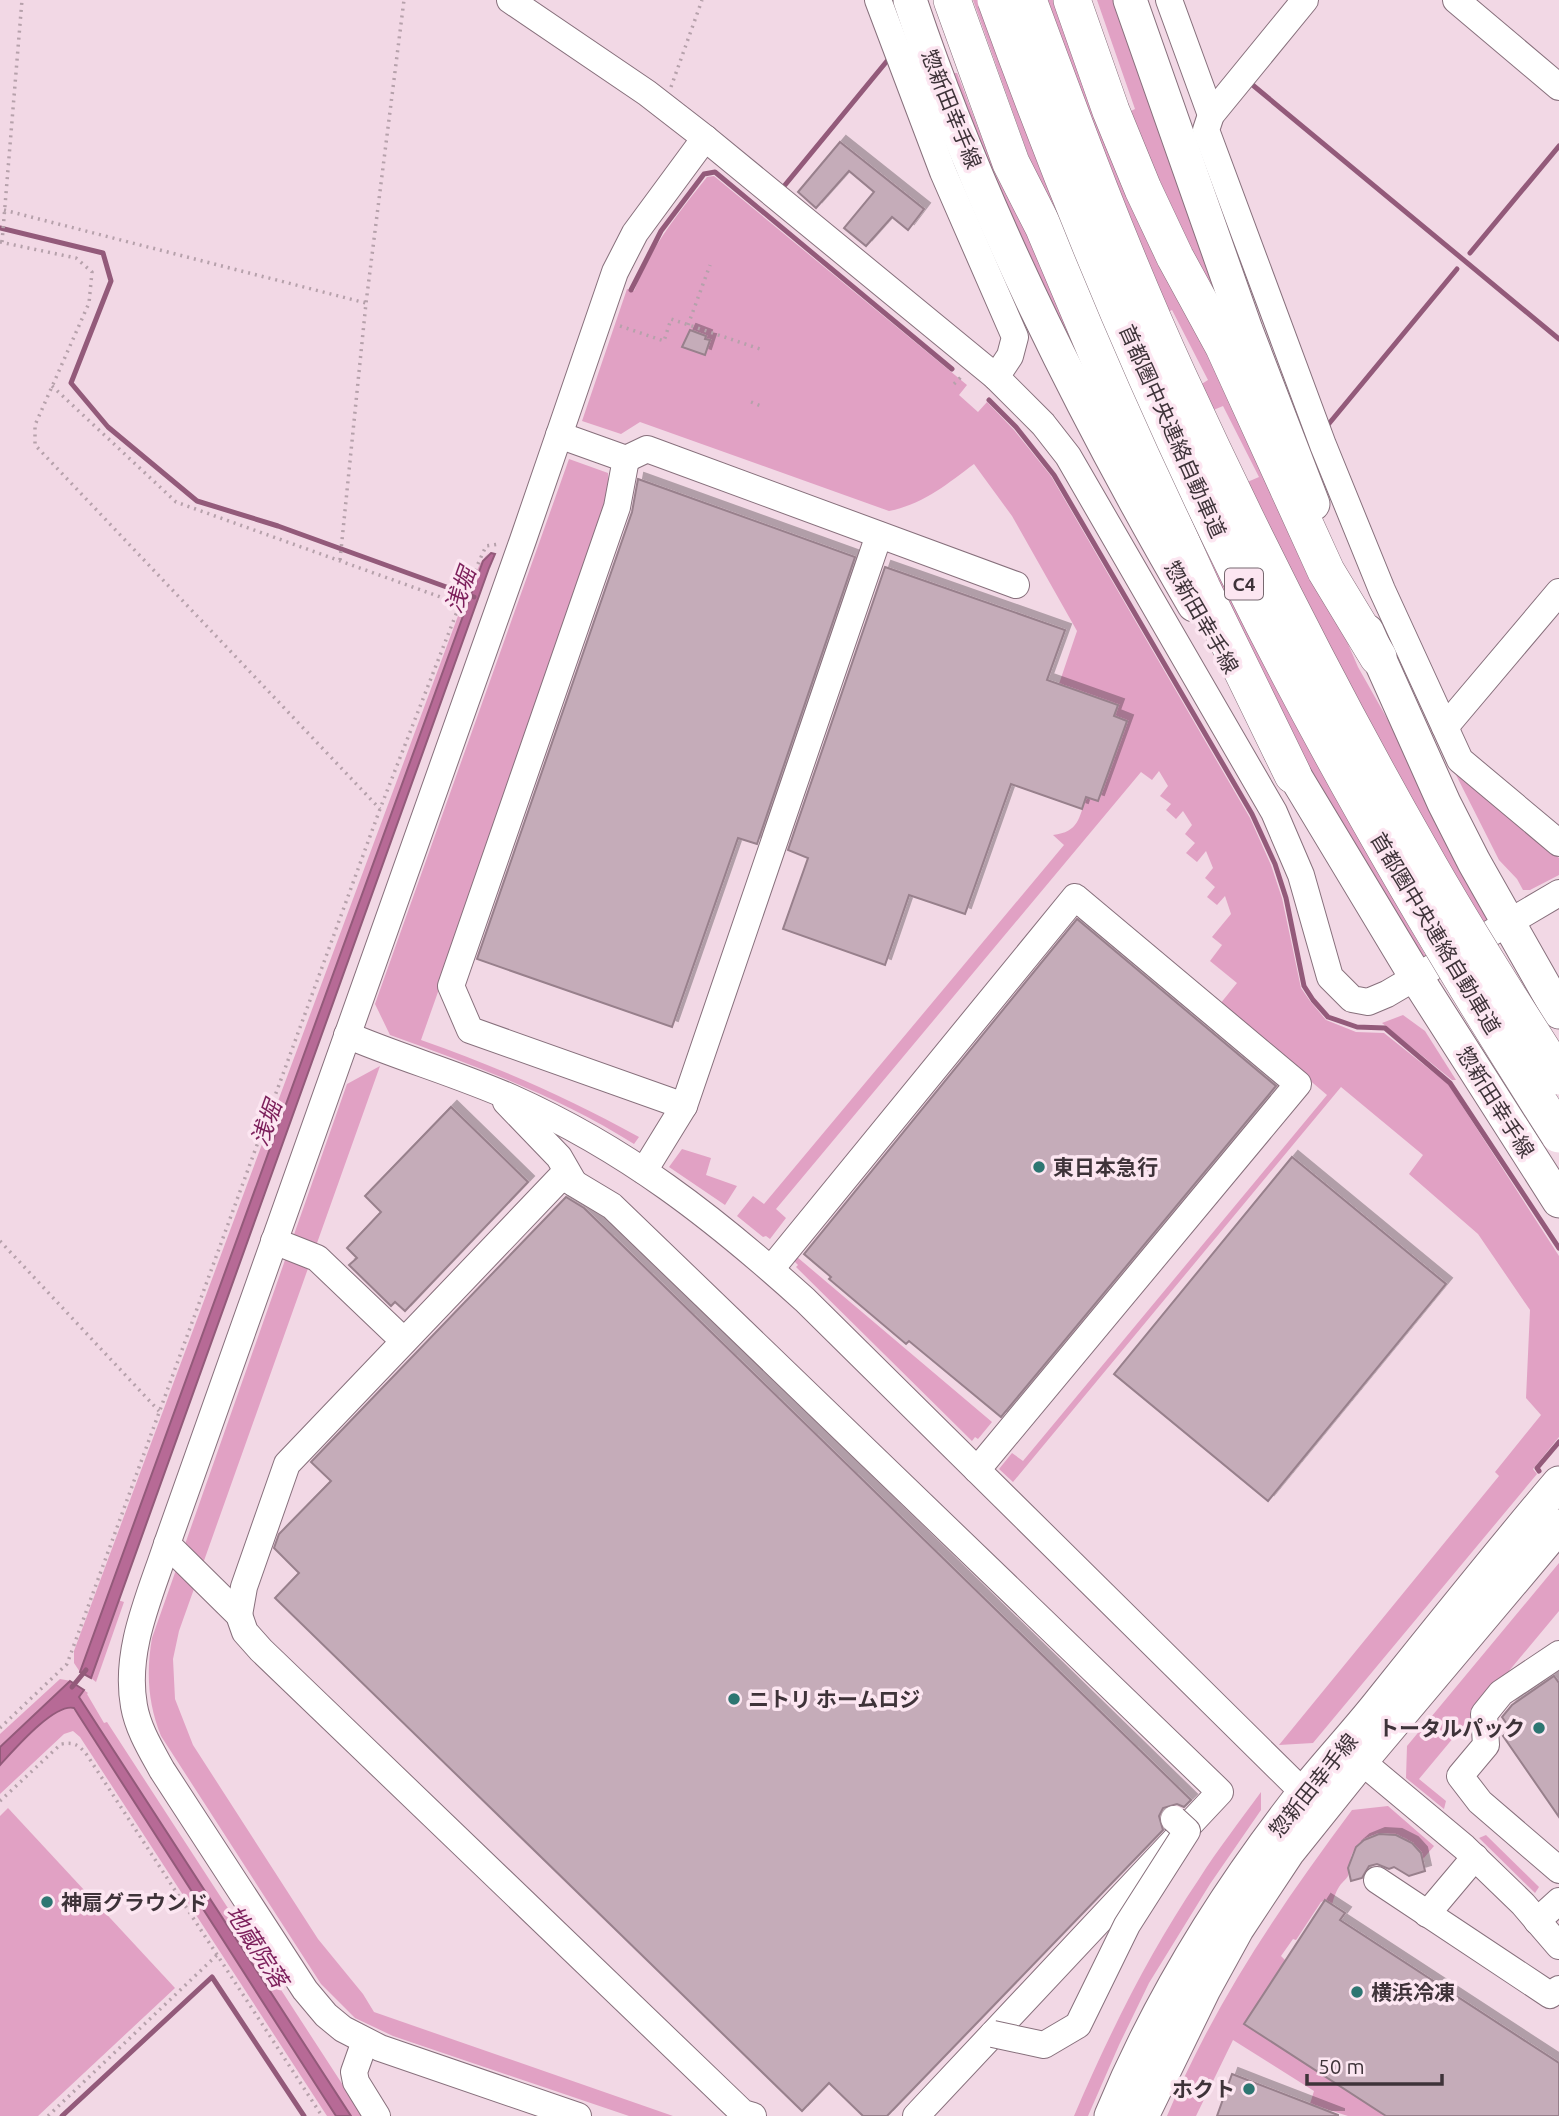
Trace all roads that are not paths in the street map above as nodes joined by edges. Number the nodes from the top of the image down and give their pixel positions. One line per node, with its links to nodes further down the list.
1 (510, 0): 14 (street)
2 (878, 0): 15 (street)
3 (910, 0): 23 (main road, 惣新田幸手線)
4 (952, 0): 23 (highway)
5 (996, 0): 33 (highway, 首都圏中央連絡自動車道 / C4, bridge)
6 (1028, 0): 30 (highway, 首都圏中央連絡自動車道 / C4, bridge)
7 (1072, 0): 21 (highway)
8 (1130, 0): 21 (main road)
9 (1169, 0): 13 (street)
10 (1306, 0): 13 (street)
11 (1456, 0): 12 (street)
12 (1559, 87)
13 (1211, 116): 22 (street)
14 (705, 138): 15 (street); 16 (street)
15 (996, 377): 27 (street)
16 (559, 435): 17 (street); 29 (street)
17 (626, 459): 18 (street); 32 (street)
18 (879, 535): 19 (street); 32 (street)
19 (1016, 585)
20 (1559, 592): 22 (street)
21 (1378, 657): 26 (main road)
22 (1445, 727): 24 (street)
23 (1293, 775): 27 (main road, 惣新田幸手線)
24 (1559, 843)
25 (1559, 893): 26 (street)
26 (1507, 923): 27 (street); 28 (main road)
27 (1416, 977): 36 (main road, 惣新田幸手線)
28 (1559, 1012)
29 (347, 1035): 31 (street); 37 (street)
30 (1559, 1076)
31 (496, 1092): 34 (street); 35 (street)
32 (684, 1106): 34 (street)
33 (1559, 1133)
34 (644, 1171): 38 (street)
35 (574, 1184): 39 (street); 59 (street)
36 (1559, 1201)
37 (274, 1241): 39 (street); 43 (street)
38 (771, 1269): 40 (street); 40 (street)
39 (404, 1341): 44 (street)
40 (977, 1470): 47 (street)
41 (1559, 1483): 47 (main road, 惣新田幸手線)
42 (1559, 1526): 46 (main road, 惣新田幸手線)
43 (167, 1544): 44 (street); 60 (street)
44 (239, 1615): 63 (street)
45 (1559, 1654): 48 (street)
46 (1361, 1761): 50 (street); 66 (main road, 惣新田幸手線)
47 (1304, 1794): 65 (main road, 惣新田幸手線)
48 (1479, 1802): 50 (street); 52 (street)
49 (1174, 1819): 59 (street, bridge)
50 (1450, 1835): 51 (street)
51 (1475, 1857): 55 (street); 56 (street)
52 (1559, 1870)
53 (1377, 1880): 55 (street)
54 (1559, 1902): 56 (street)
55 (1427, 1914): 58 (street)
56 (1537, 1920): 57 (street)
57 (1559, 1946)
58 (1559, 1989)
59 (993, 2034): 64 (street)
60 (365, 2041): 61 (street); 62 (street)
61 (377, 2116)
62 (578, 2116)
63 (753, 2116)
64 (916, 2116)
65 (1111, 2116)
66 (1142, 2116)

